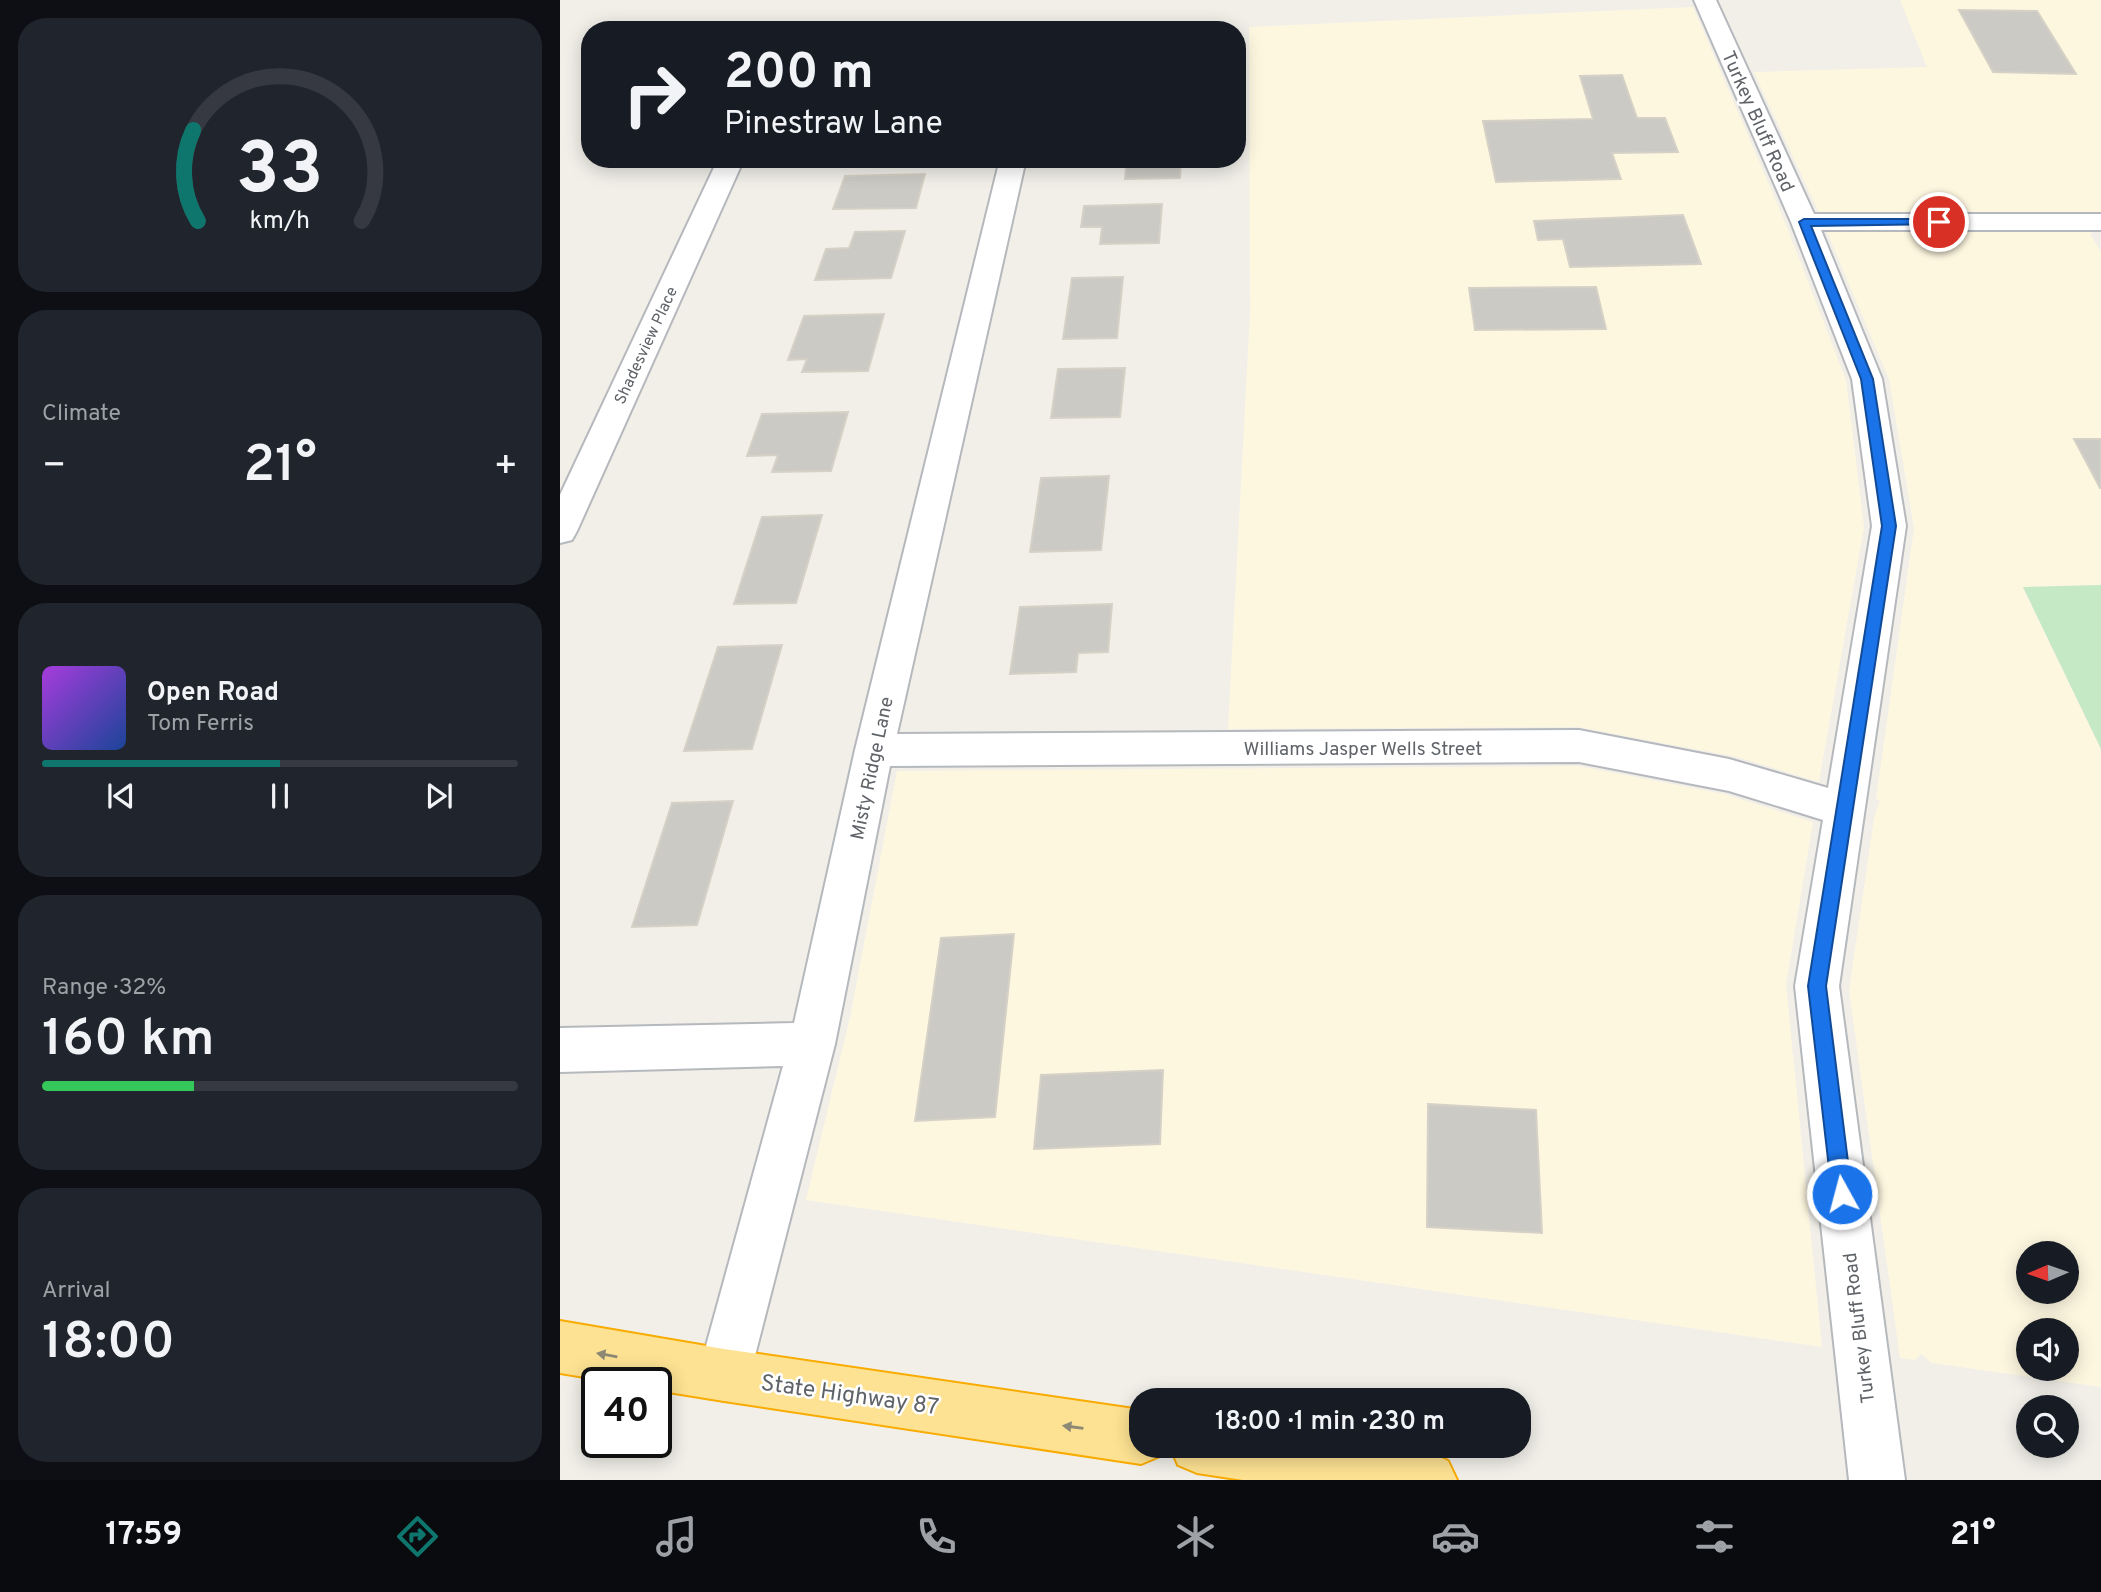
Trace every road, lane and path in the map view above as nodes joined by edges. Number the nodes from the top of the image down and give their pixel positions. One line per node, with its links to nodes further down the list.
1 (1705, 0): 4 (street, Turkey Bluff Road)
2 (727, 168): 6 (street, Shadesview Place)
3 (1011, 168): 7 (street, Misty Ridge Lane)
4 (1804, 222): 5 (street); 8 (street, Turkey Bluff Road)
5 (2101, 222)
6 (560, 531)
7 (874, 750): 8 (street, Williams Jasper Wells Street); 9 (street, Misty Ridge Lane)
8 (1845, 810): 16 (street, Turkey Bluff Road)
9 (812, 1044): 10 (street); 12 (street, Misty Ridge Lane)
10 (560, 1050)
11 (560, 1347): 12 (highway, State Highway 87, one-way to 11)
12 (724, 1376): 13 (highway, State Highway 87, one-way to 12)
13 (1129, 1435)
14 (1279, 1458): 15 (highway)
15 (1429, 1480)
16 (1877, 1480)

